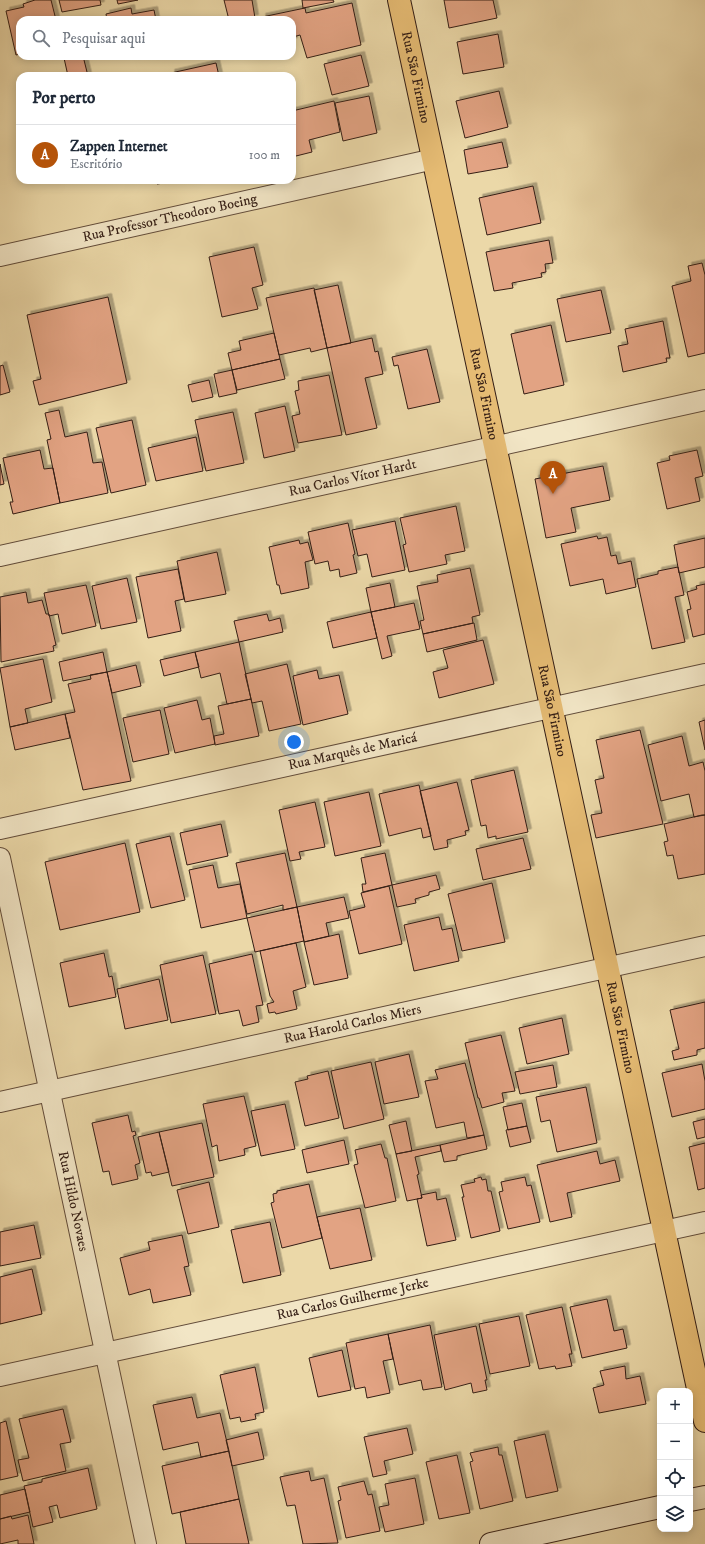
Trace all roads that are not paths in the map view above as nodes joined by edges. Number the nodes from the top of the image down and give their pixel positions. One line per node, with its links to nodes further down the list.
1 (399, 0): 2 (main road, Rua São Firmino)
2 (434, 159): 3 (street, Rua Professor Theodoro Boeing); 5 (main road, Rua São Firmino)
3 (0, 256)
4 (705, 400): 5 (street, Rua Carlos Vítor Hardt)
5 (496, 447): 6 (street, Rua Carlos Vítor Hardt); 8 (main road, Rua São Firmino)
6 (0, 556)
7 (705, 674): 8 (street, Rua Marquês de Maricá)
8 (552, 708): 9 (street, Rua Marquês de Maricá); 12 (main road, Rua São Firmino)
9 (0, 829)
10 (0, 858): 13 (street, Rua Hildo Novaes)
11 (705, 946): 12 (street, Rua Harold Carlos Miers)
12 (608, 967): 13 (street, Rua Harold Carlos Miers); 16 (main road, Rua São Firmino)
13 (50, 1091): 14 (street, Rua Harold Carlos Miers); 17 (street, Rua Hildo Novaes)
14 (0, 1102)
15 (705, 1222): 16 (street, Rua Carlos Guilherme Jerke)
16 (664, 1231): 17 (street, Rua Carlos Guilherme Jerke); 19 (main road, Rua São Firmino)
17 (105, 1353): 18 (street, Rua Carlos Guilherme Jerke); 23 (street, Rua Hildo Novaes)
18 (0, 1376)
19 (705, 1421)
20 (705, 1497): 21 (street)
21 (693, 1499)
22 (657, 1508): 24 (street)
23 (146, 1544)
24 (491, 1544)

